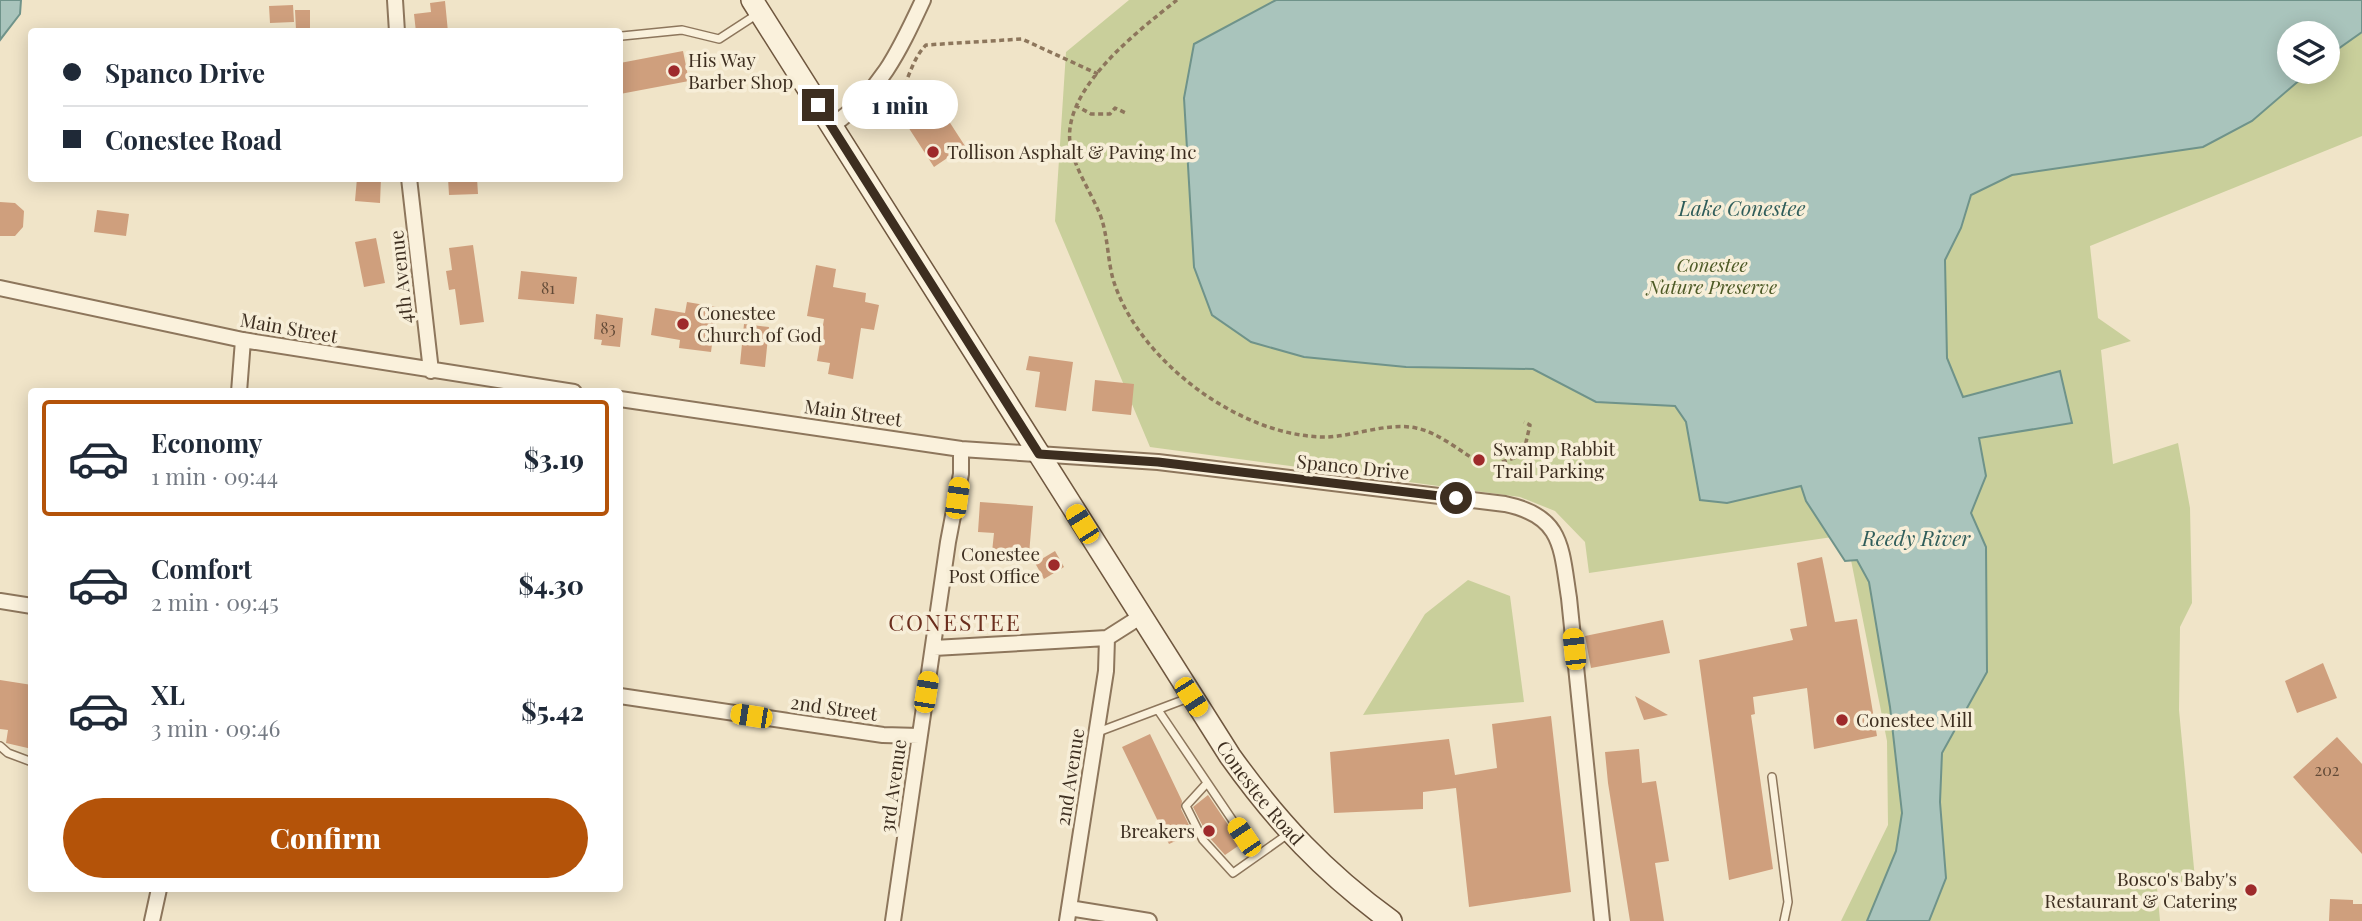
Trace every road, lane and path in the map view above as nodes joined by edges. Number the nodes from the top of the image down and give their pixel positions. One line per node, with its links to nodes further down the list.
1 (395, 0): 5 (street)
2 (923, 0): 11 (street)
3 (1177, 0): 7 (path)
4 (756, 6): 6 (lane); 11 (main road, Conestee Road)
5 (397, 28)
6 (623, 36)
7 (1098, 74): 8 (path); 9 (path)
8 (1074, 107): 10 (path); 22 (path)
9 (887, 113)
10 (1128, 114)
11 (832, 126): 21 (main road, Conestee Road)
12 (409, 182): 15 (street, 4th Avenue)
13 (0, 288): 14 (street, Main Street)
14 (243, 340): 15 (street, Main Street); 16 (street)
15 (431, 371): 17 (street, Main Street)
16 (239, 388)
17 (547, 388)
18 (623, 399): 20 (street, Main Street)
19 (1524, 422): 23 (path)
20 (961, 449): 21 (street, Main Street); 28 (street, 3rd Avenue)
21 (1039, 454): 26 (main road, Conestee Road); 47 (street, Spanco Drive)
22 (1472, 458)
23 (1502, 462)
24 (0, 601): 25 (street)
25 (28, 605)
26 (1140, 617): 27 (street); 30 (main road, Conestee Road)
27 (1107, 638): 28 (street); 32 (street, 2nd Avenue)
28 (933, 648): 33 (street, 3rd Avenue)
29 (623, 696): 33 (street, 2nd Street)
30 (1191, 697): 31 (lane); 39 (main road, Conestee Road)
31 (1158, 710): 32 (lane); 38 (lane)
32 (1097, 732): 42 (street, 2nd Avenue)
33 (919, 736): 44 (street, 3rd Avenue)
34 (0, 746): 35 (lane)
35 (4, 754): 36 (lane)
36 (28, 760)
37 (1772, 777): 48 (lane)
38 (1207, 783): 40 (lane); 40 (lane)
39 (1289, 833): 40 (lane); 46 (main road, Conestee Road)
40 (1256, 855)
41 (158, 892): 43 (street)
42 (1068, 914): 45 (street)
43 (152, 921)
44 (893, 921)
45 (1149, 921)
46 (1391, 921)
47 (1602, 921)
48 (1784, 921)

